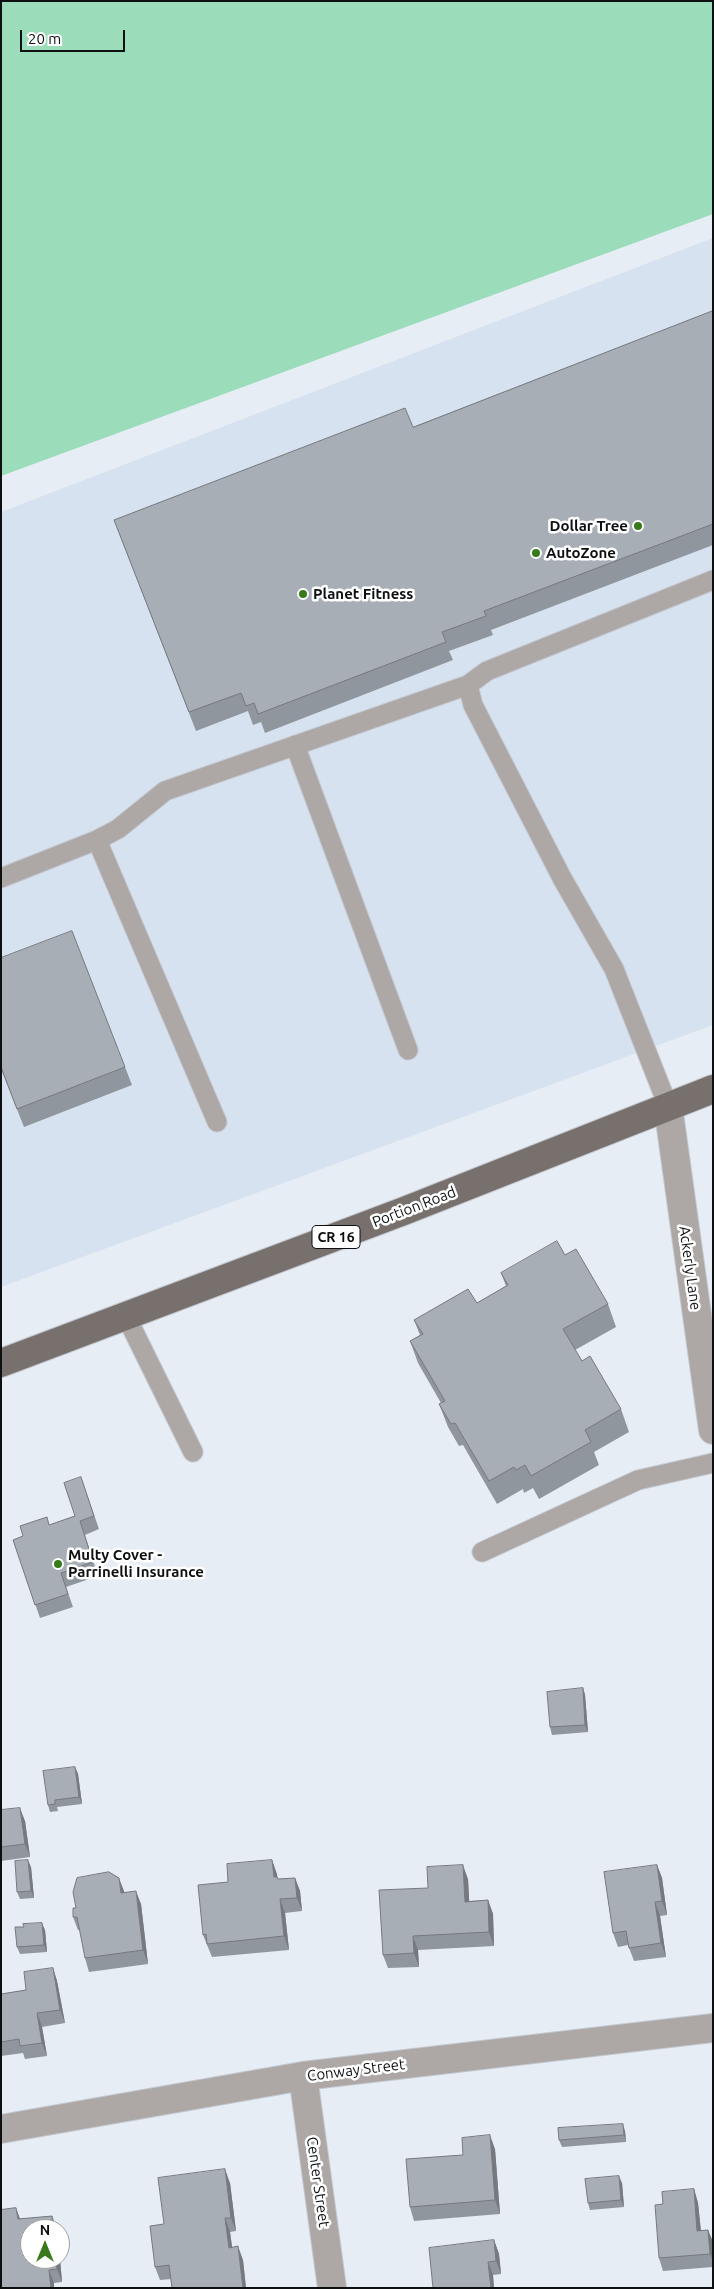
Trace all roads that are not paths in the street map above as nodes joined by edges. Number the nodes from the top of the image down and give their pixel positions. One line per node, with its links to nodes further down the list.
1 (713, 580): 2 (lane)
2 (468, 685): 3 (lane); 8 (lane)
3 (295, 745): 4 (lane); 6 (lane)
4 (98, 840): 5 (lane); 9 (lane)
5 (1, 878)
6 (408, 1050)
7 (713, 1089): 8 (main road, Portion Road / CR 16)
8 (668, 1106): 10 (main road, Portion Road / CR 16); 12 (street, Ackerly Lane)
9 (217, 1122)
10 (126, 1316): 11 (main road, Portion Road / CR 16); 13 (lane)
11 (1, 1363)
12 (713, 1430)
13 (193, 1452)
14 (713, 1463): 15 (lane)
15 (482, 1552)
16 (713, 2028): 17 (street, Conway Street)
17 (303, 2076): 18 (street, Conway Street); 19 (street, Center Street)
18 (1, 2129)
19 (332, 2288)

